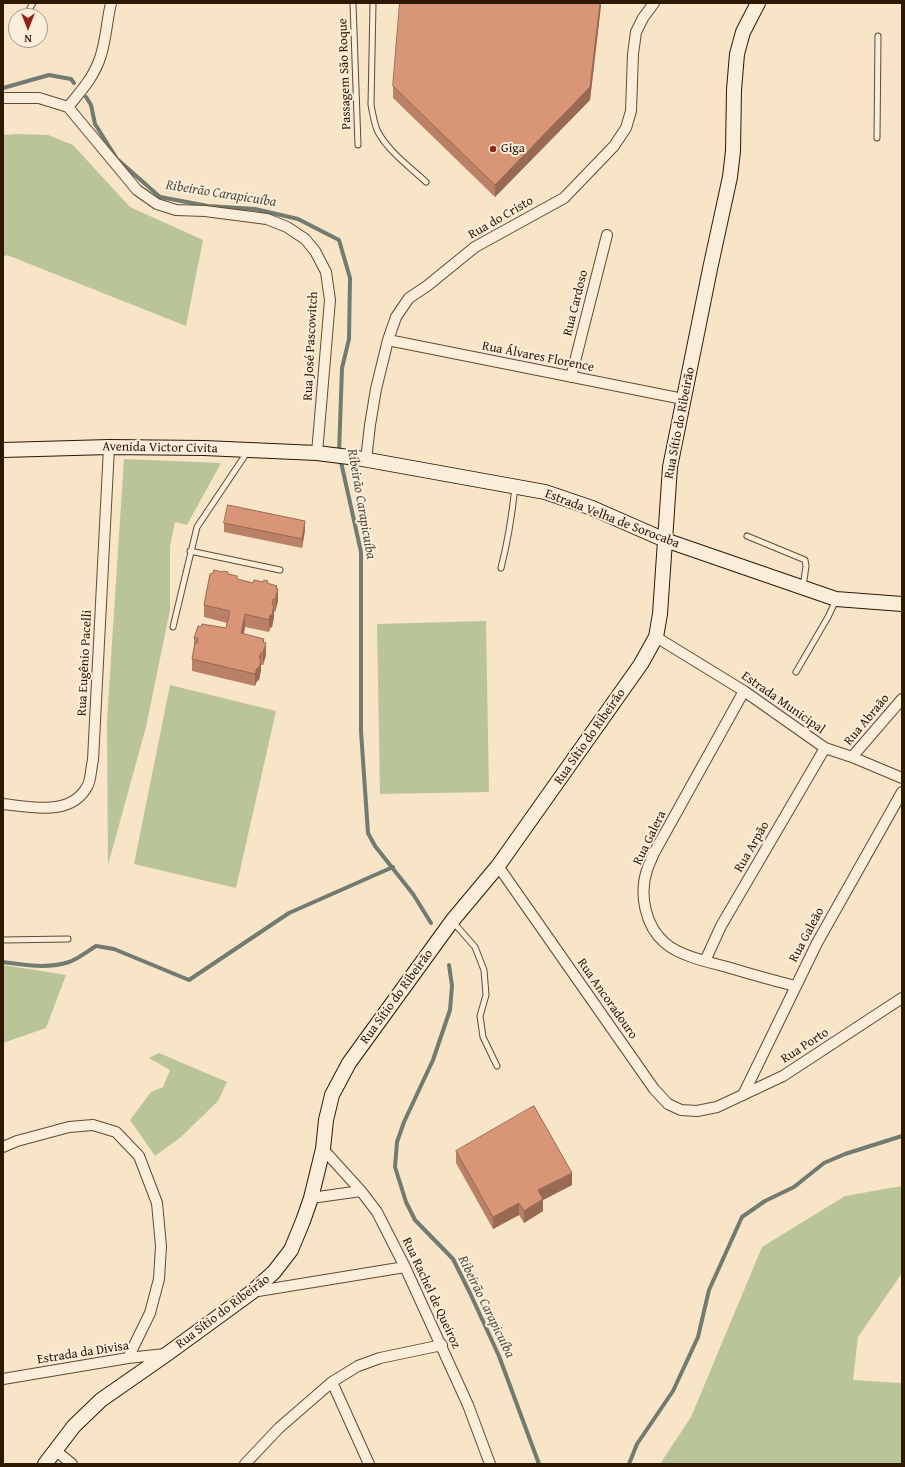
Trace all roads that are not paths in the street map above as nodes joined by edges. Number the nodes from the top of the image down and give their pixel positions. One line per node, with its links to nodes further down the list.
1 (111, 3): 8 (street)
2 (353, 3): 10 (lane, Passagem São Roque)
3 (373, 3): 11 (lane)
4 (654, 3): 13 (street, Rua do Cristo)
5 (758, 3): 15 (main road, Rua Sítio do Ribeirão)
6 (878, 36): 9 (lane)
7 (3, 98): 8 (street)
8 (68, 107): 19 (street, Rua José Pascowitch)
9 (877, 138)
10 (358, 145)
11 (426, 182)
12 (606, 236): 14 (street, Rua Cardoso)
13 (388, 340): 14 (street, Rua Álvares Florence); 20 (street, Rua do Cristo)
14 (572, 376): 15 (street, Rua Álvares Florence)
15 (684, 399): 23 (main road, Rua Sítio do Ribeirão)
16 (109, 447): 17 (main road, Avenida Victor Civita); 18 (main road, Avenida Victor Civita); 39 (street, Rua Eugênio Pacelli)
17 (3, 450)
18 (249, 450): 19 (main road, Avenida Victor Civita); 24 (lane)
19 (321, 453): 20 (main road, Estrada Velha de Sorocaba)
20 (362, 459): 21 (main road, Estrada Velha de Sorocaba)
21 (515, 486): 23 (main road, Estrada Velha de Sorocaba); 25 (lane)
22 (747, 536): 27 (lane)
23 (664, 540): 27 (main road, Estrada Velha de Sorocaba); 31 (main road, Rua Sítio do Ribeirão)
24 (190, 551): 26 (lane); 30 (lane)
25 (501, 568)
26 (280, 570)
27 (802, 588): 28 (main road, Estrada Velha de Sorocaba)
28 (836, 599): 29 (main road, Estrada Velha de Sorocaba); 32 (lane)
29 (902, 604)
30 (172, 627)
31 (656, 637): 33 (street, Estrada Municipal); 40 (main road, Rua Sítio do Ribeirão)
32 (796, 672)
33 (744, 691): 35 (street, Estrada Municipal); 44 (street, Rua Galera)
34 (902, 699): 36 (street, Rua Abraão)
35 (825, 748): 36 (street, Estrada Municipal); 44 (street, Rua Arpão)
36 (852, 758): 37 (street, Estrada Municipal)
37 (902, 778)
38 (902, 792): 45 (street, Rua Galeão)
39 (3, 804)
40 (498, 866): 41 (main road, Rua Sítio do Ribeirão); 49 (street, Rua Ancoradouro)
41 (452, 921): 47 (lane); 51 (main road, Rua Sítio do Ribeirão)
42 (68, 939): 43 (lane)
43 (3, 940)
44 (705, 961): 45 (street, Rua Galera)
45 (795, 986): 48 (street, Rua Galeão)
46 (902, 998): 48 (street, Rua Porto)
47 (497, 1066)
48 (743, 1095): 49 (street, Rua Porto)
49 (717, 1107)
50 (3, 1147): 58 (street)
51 (323, 1149): 52 (street, Rua Rachel de Queiroz); 53 (main road, Rua Sítio do Ribeirão)
52 (361, 1191): 53 (street); 54 (street, Rua Rachel de Queiroz)
53 (311, 1198): 55 (main road, Rua Sítio do Ribeirão)
54 (405, 1267): 55 (street); 56 (street, Rua Rachel de Queiroz)
55 (252, 1292): 57 (main road, Rua Sítio do Ribeirão)
56 (442, 1345): 60 (street); 68 (street, Rua Rachel de Queiroz)
57 (167, 1354): 58 (street, Estrada da Divisa); 61 (main road, Rua Sítio do Ribeirão)
58 (128, 1358): 59 (street, Estrada da Divisa)
59 (3, 1379)
60 (332, 1382): 62 (street); 67 (street)
61 (55, 1450): 63 (main road, Rua Sítio do Ribeirão); 64 (street)
62 (254, 1454): 65 (street); 66 (street)
63 (45, 1464)
64 (72, 1464)
65 (245, 1464)
66 (258, 1464)
67 (370, 1464)
68 (490, 1464)

